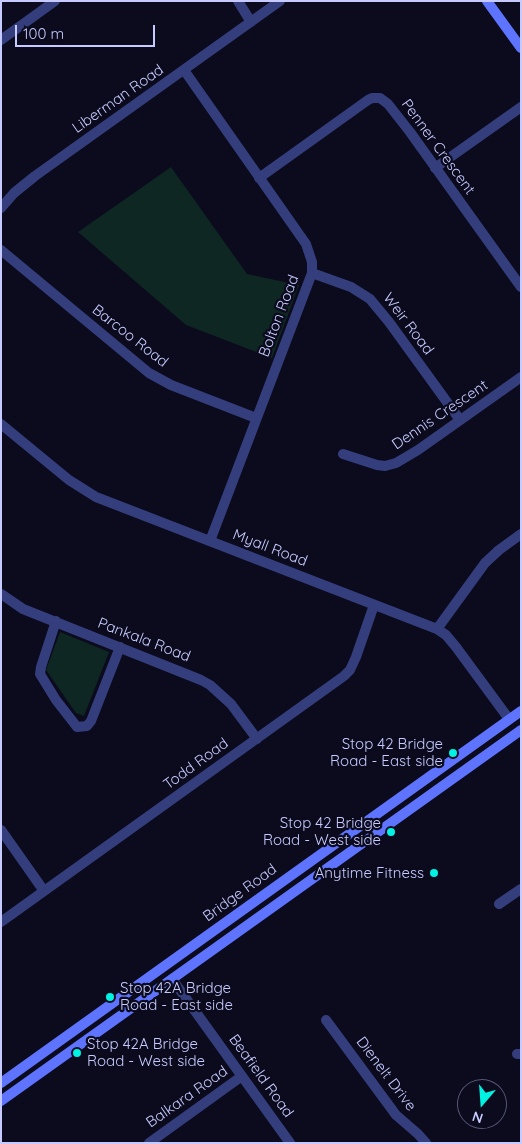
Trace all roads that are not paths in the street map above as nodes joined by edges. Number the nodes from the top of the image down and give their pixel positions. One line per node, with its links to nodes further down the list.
1 (55, 1): 6 (street)
2 (238, 1): 5 (street)
3 (280, 1): 5 (street, Liberman Road)
4 (487, 1): 7 (main road)
5 (251, 22): 8 (street, Liberman Road)
6 (1, 40)
7 (521, 48)
8 (184, 70): 11 (street, Bolton Road); 12 (street, Liberman Road)
9 (521, 107): 10 (street)
10 (435, 168): 11 (street, Penner Crescent); 15 (street, Penner Crescent)
11 (259, 178): 14 (street, Bolton Road)
12 (1, 208)
13 (1, 250): 17 (street, Barcoo Road)
14 (312, 273): 17 (street, Bolton Road); 18 (street, Weir Road)
15 (521, 287)
16 (521, 377): 18 (street, Dennis Crescent)
17 (256, 418): 22 (street, Bolton Road)
18 (460, 420): 20 (street, Dennis Crescent)
19 (1, 424): 22 (street, Myall Road)
20 (343, 454)
21 (521, 534): 26 (street)
22 (210, 541): 24 (street, Myall Road)
23 (1, 594): 25 (street, Pankala Road)
24 (374, 605): 26 (street, Myall Road); 31 (street, Todd Road)
25 (56, 622): 27 (street, Pankala Road); 27 (street)
26 (437, 629): 29 (street, Myall Road)
27 (120, 647): 31 (street, Pankala Road)
28 (521, 711): 29 (main road, Bridge Road)
29 (509, 719): 30 (main road); 37 (main road, Bridge Road)
30 (520, 731): 38 (main road, Bridge Road)
31 (256, 739): 34 (street, Todd Road)
32 (1, 830): 34 (street)
33 (521, 889): 35 (street)
34 (44, 891): 36 (street, Todd Road)
35 (499, 904)
36 (1, 922)
37 (163, 967): 38 (main road); 41 (main road, Bridge Road)
38 (172, 979): 40 (street, Beafield Road); 42 (main road, Bridge Road)
39 (326, 1020): 45 (street, Dienelt Drive)
40 (242, 1076): 43 (street, Balkara Road); 44 (street, Beafield Road)
41 (1, 1083)
42 (1, 1101)
43 (150, 1142)
44 (290, 1143)
45 (426, 1143)

